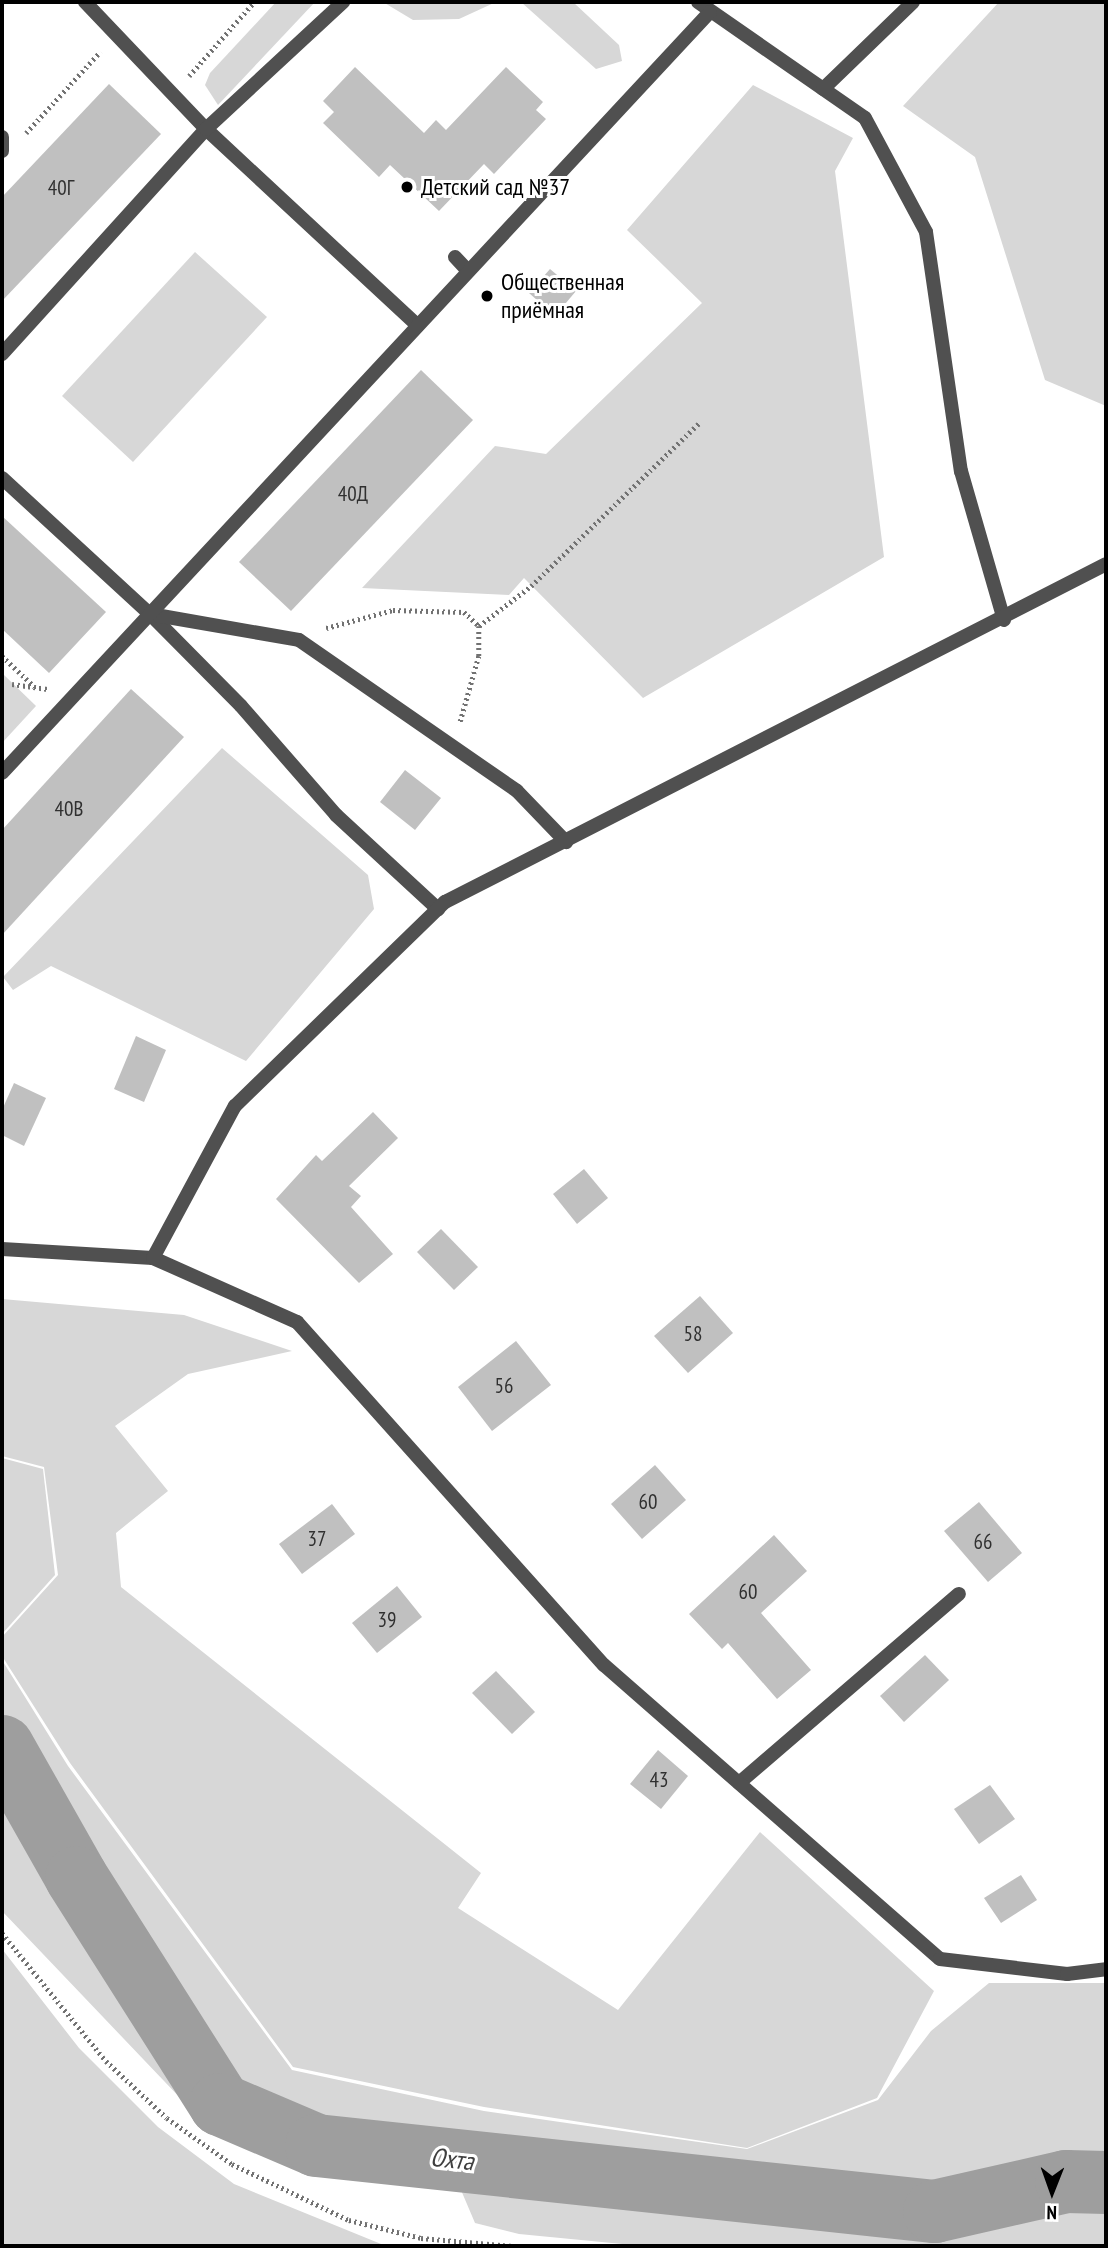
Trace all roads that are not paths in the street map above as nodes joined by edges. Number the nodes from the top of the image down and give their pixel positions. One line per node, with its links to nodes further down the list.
1 (85, 2): 6 (street)
2 (343, 2): 6 (street)
3 (913, 2): 5 (street)
4 (704, 7): 5 (street); 10 (street)
5 (823, 89): 16 (street)
6 (206, 129): 11 (street); 12 (street)
7 (2, 137): 8 (street)
8 (2, 151)
9 (455, 257): 10 (street)
10 (468, 271): 11 (street)
11 (418, 326): 15 (street)
12 (2, 354)
13 (2, 478): 15 (street)
14 (1106, 564): 16 (street)
15 (150, 614): 17 (street); 18 (street); 19 (street)
16 (1004, 621): 18 (street)
17 (2, 773)
18 (566, 842): 19 (street)
19 (441, 905): 21 (street)
20 (2, 1249): 21 (street)
21 (153, 1258): 23 (street)
22 (959, 1594): 23 (street)
23 (739, 1783): 24 (street)
24 (1106, 1969)

